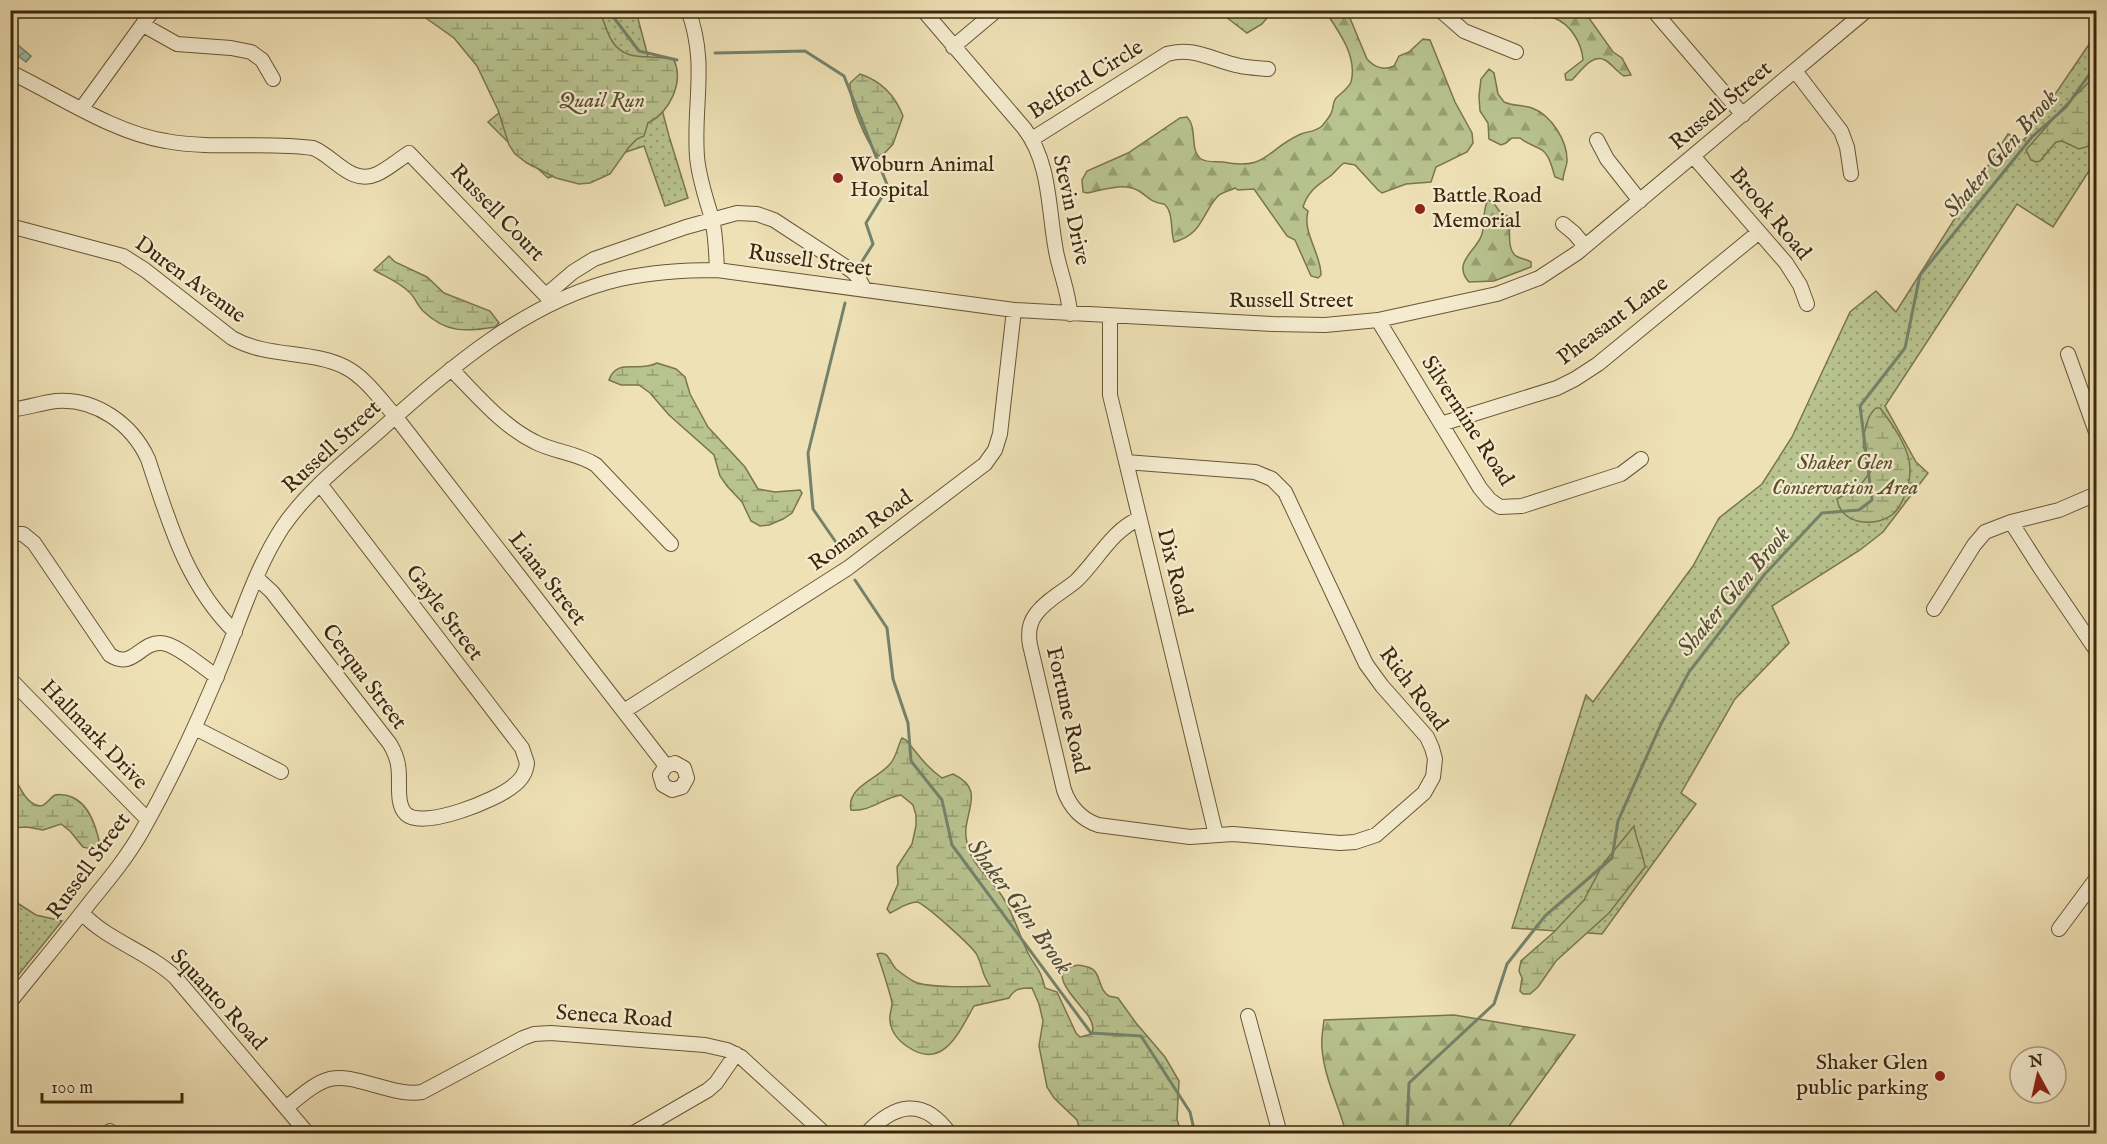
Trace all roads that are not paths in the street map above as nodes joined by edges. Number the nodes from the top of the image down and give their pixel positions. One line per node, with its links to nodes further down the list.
1 (153, 10): 8 (street)
2 (688, 10): 22 (street)
3 (923, 10): 9 (street, Stevin Drive)
4 (997, 10): 9 (street)
5 (1440, 10): 10 (street)
6 (1653, 10): 16 (street)
7 (1867, 10): 13 (street, Russell Street)
8 (143, 25): 14 (street); 15 (street)
9 (953, 47): 17 (street, Stevin Drive)
10 (1516, 52)
11 (1268, 69): 17 (street, Belford Circle)
12 (10, 72): 15 (street)
13 (1796, 72): 16 (street, Russell Street); 20 (street)
14 (273, 79)
15 (82, 108): 29 (street, Russell Court)
16 (1743, 115): 19 (street, Russell Street)
17 (1032, 139): 32 (street, Stevin Drive)
18 (1597, 140): 21 (street)
19 (1693, 156): 21 (street, Russell Street); 25 (street, Brook Road)
20 (1851, 174)
21 (1640, 201): 26 (street, Russell Street)
22 (712, 219): 27 (street); 28 (street); 29 (street)
23 (1563, 224): 26 (street)
24 (10, 226): 38 (street, Duren Avenue)
25 (1759, 232): 30 (street, Brook Road); 39 (street, Pheasant Lane)
26 (1585, 246): 34 (street, Russell Street)
27 (717, 270): 28 (street, Russell Street); 29 (street, Russell Street)
28 (865, 290): 31 (street, Russell Street)
29 (550, 299): 36 (street, Russell Street)
30 (1808, 304)
31 (1014, 310): 32 (street, Russell Street); 55 (street, Roman Road)
32 (1070, 314): 33 (street, Russell Street)
33 (1110, 316): 34 (street, Russell Street); 42 (street, Dix Road)
34 (1377, 320): 39 (street, Silvermine Road)
35 (2068, 354): 40 (street)
36 (451, 369): 38 (street, Russell Street); 48 (street)
37 (10, 410): 51 (street)
38 (395, 417): 43 (street, Russell Street); 55 (street, Liana Street)
39 (1442, 424): 41 (street, Silvermine Road)
40 (2097, 432)
41 (1641, 459)
42 (1126, 462): 45 (street, Dix Road); 61 (street, Rich Road)
43 (320, 484): 49 (street, Russell Street); 59 (street, Gayle Street)
44 (2097, 494): 46 (street)
45 (1139, 519): 61 (street, Dix Road); 61 (street, Fortune Road)
46 (2011, 522): 50 (street); 52 (street)
47 (10, 534): 53 (street)
48 (671, 544)
49 (257, 578): 51 (street, Russell Street); 59 (street, Cerqua Street)
50 (1934, 609)
51 (235, 632): 53 (street, Russell Street)
52 (2096, 650)
53 (217, 677): 56 (street, Russell Street)
54 (10, 679): 60 (street, Hallmark Drive)
55 (624, 711): 57 (street, Liana Street)
56 (195, 728): 58 (street); 60 (street, Russell Street)
57 (666, 766)
58 (281, 772)
59 (406, 815)
60 (148, 820): 63 (street, Russell Street)
61 (1216, 835)
62 (2097, 879): 64 (street)
63 (82, 913): 65 (street, Russell Street); 68 (street, Squanto Road)
64 (2059, 929)
65 (10, 1002)
66 (1248, 1016): 74 (street)
67 (736, 1054): 68 (street, Seneca Road); 70 (street); 71 (street, Seneca Road)
68 (286, 1108): 69 (street, Squanto Road)
69 (308, 1134)
70 (632, 1134)
71 (825, 1134)
72 (866, 1134): 73 (street)
73 (950, 1134)
74 (1280, 1134)

